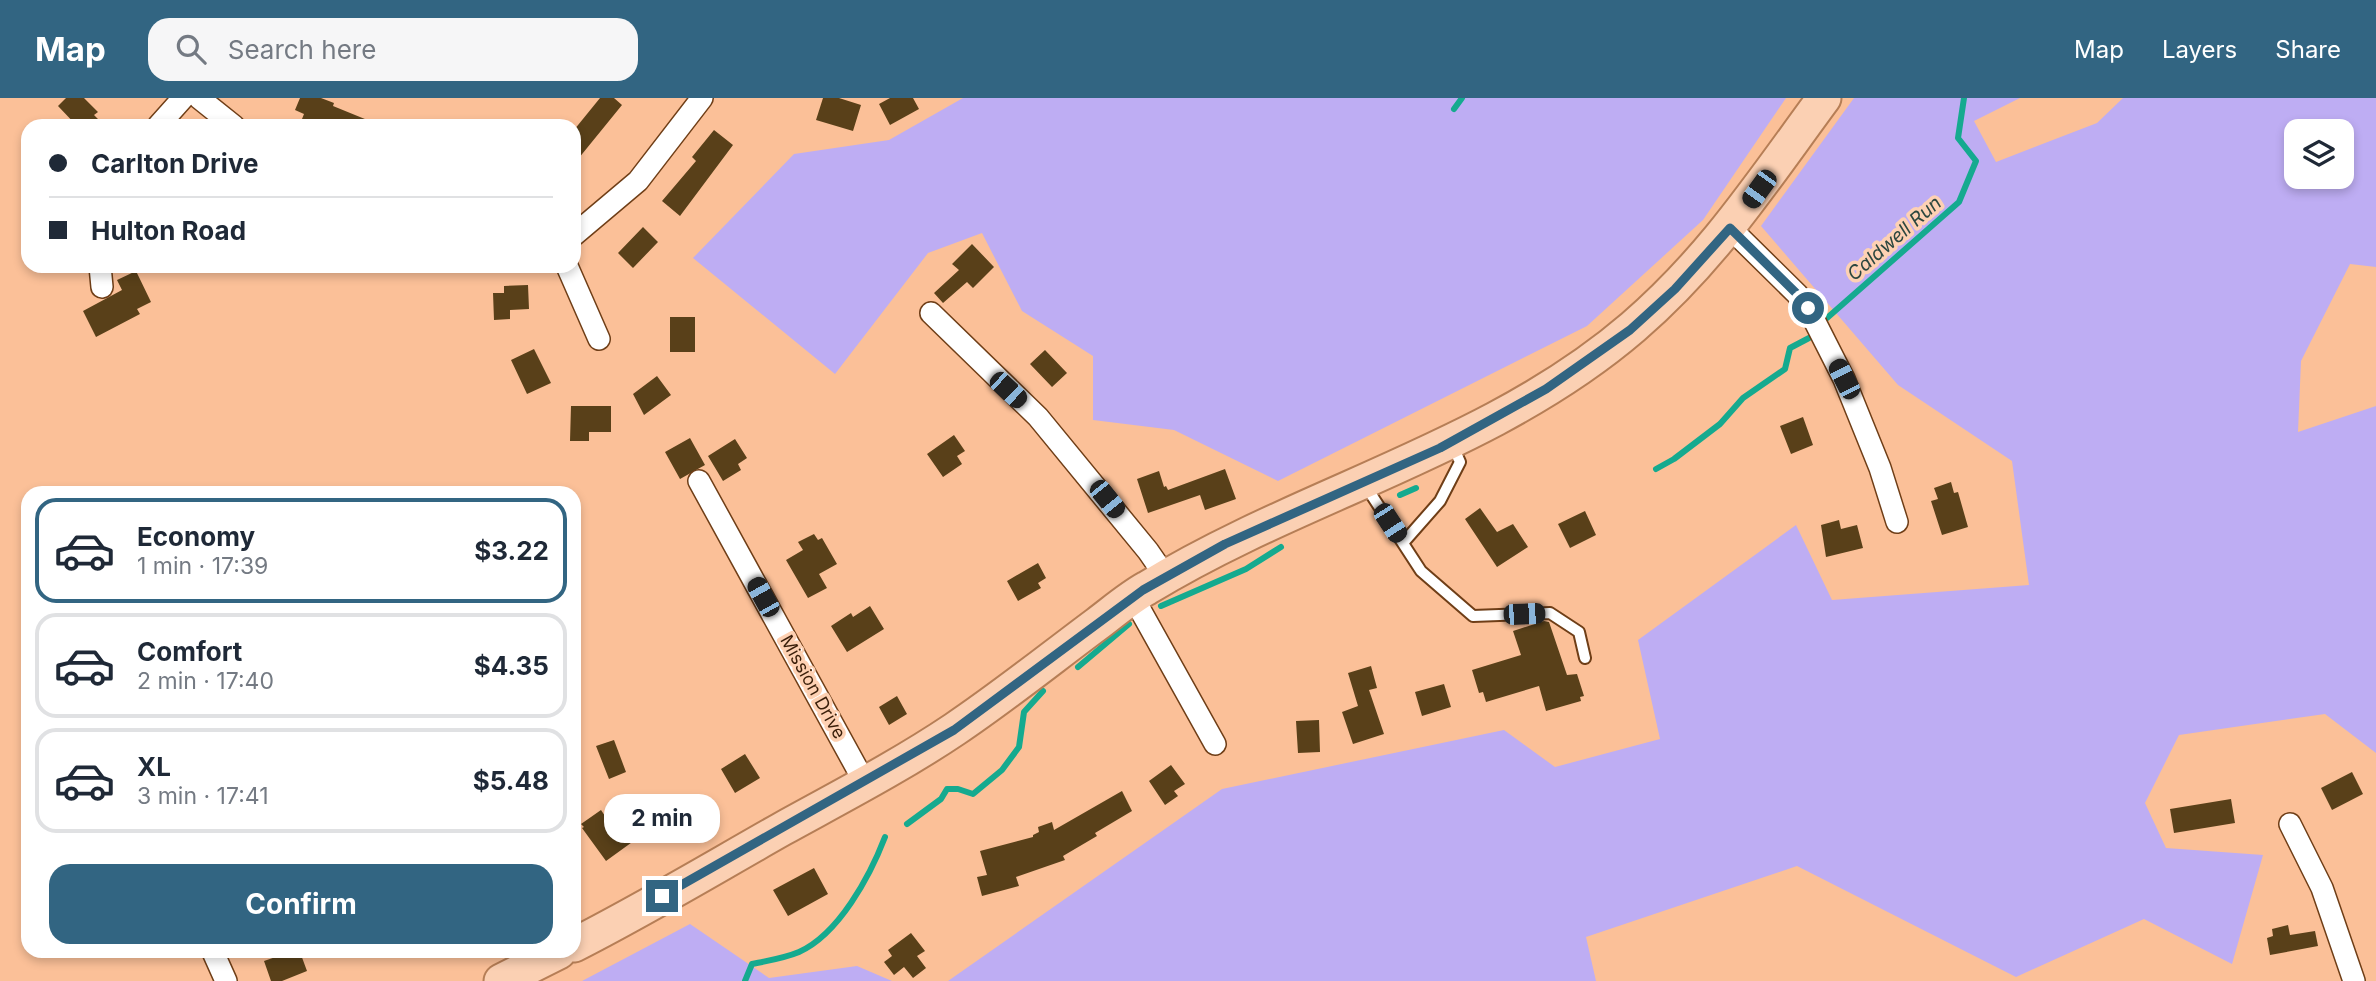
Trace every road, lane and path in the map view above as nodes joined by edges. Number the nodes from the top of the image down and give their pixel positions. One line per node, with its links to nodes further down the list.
1 (183, 98): 5 (street)
2 (199, 98): 6 (street)
3 (702, 98): 8 (street)
4 (1824, 98): 7 (main road)
5 (164, 119)
6 (225, 119)
7 (1730, 228): 12 (main road); 15 (street)
8 (581, 229)
9 (570, 273): 11 (street)
10 (931, 313): 17 (street)
11 (599, 339)
12 (1451, 442): 14 (main road); 16 (lane)
13 (699, 481): 21 (street, Mission Drive)
14 (1364, 482): 16 (lane); 17 (main road)
15 (1896, 522)
16 (1403, 543): 19 (lane)
17 (1166, 577): 18 (main road)
18 (1133, 597): 20 (street); 21 (main road)
19 (1585, 658)
20 (1214, 744)
21 (865, 783): 23 (main road)
22 (2290, 824): 28 (street)
23 (581, 940)
24 (216, 958): 26 (street)
25 (547, 958): 27 (main road)
26 (226, 981)
27 (501, 981)
28 (2354, 981)

